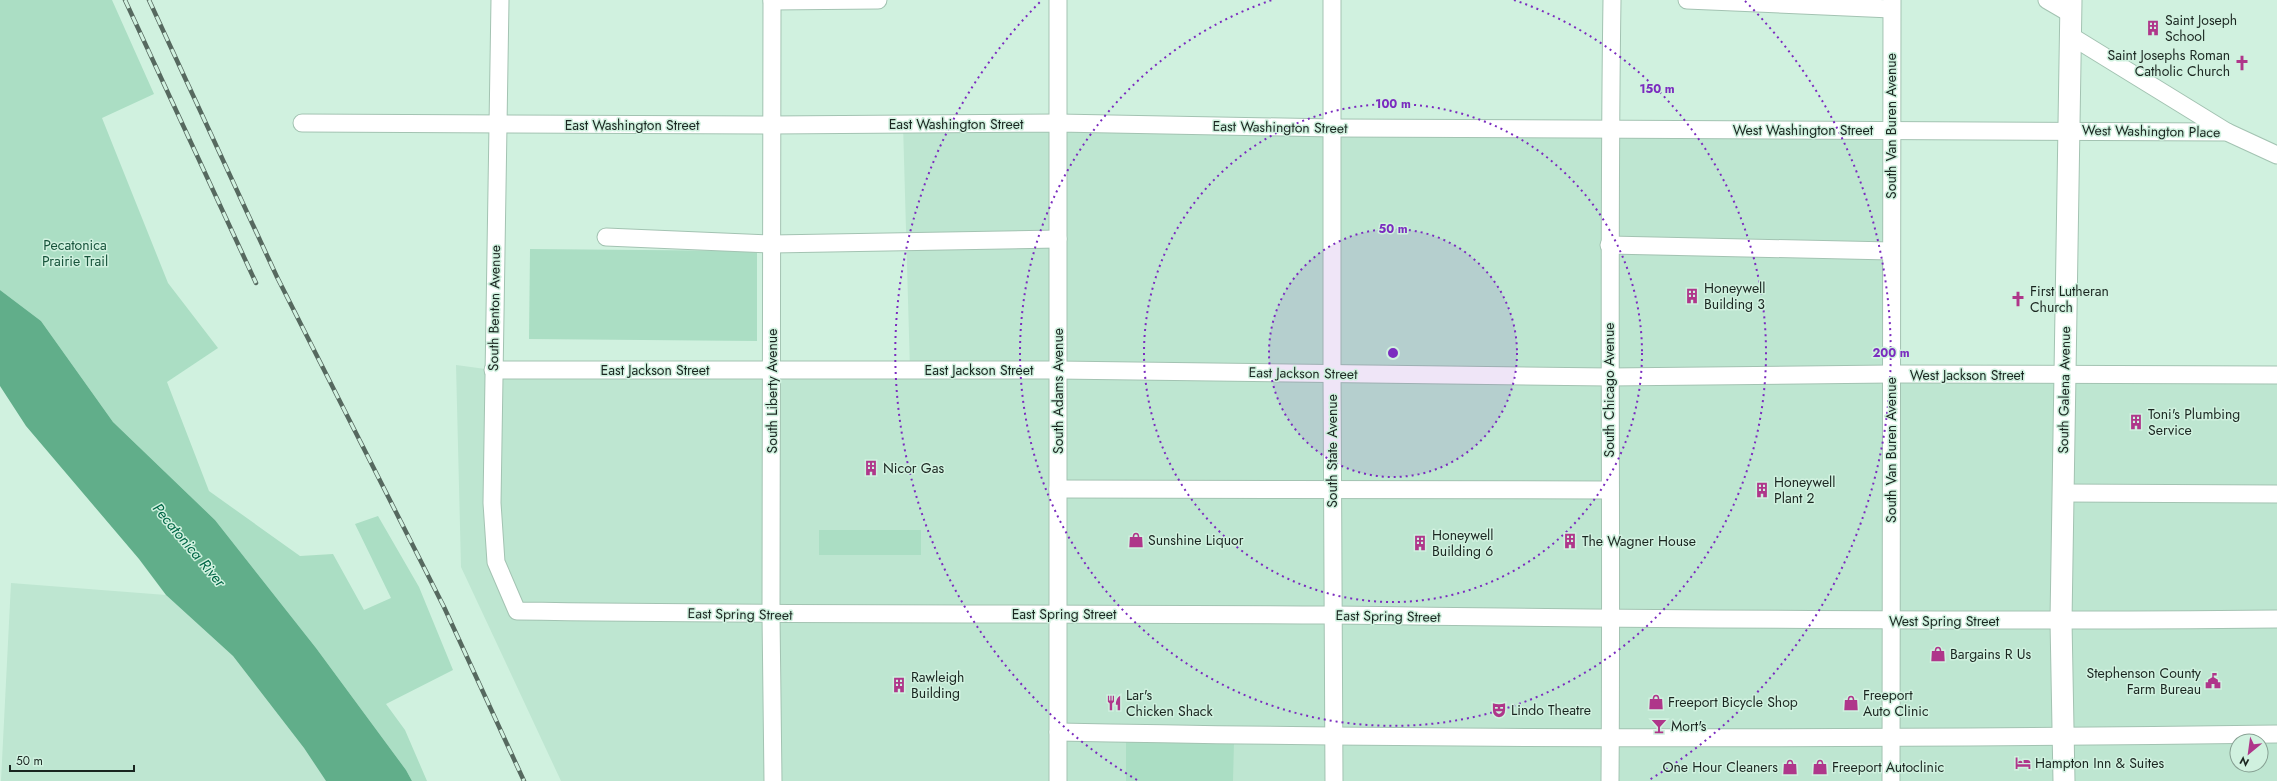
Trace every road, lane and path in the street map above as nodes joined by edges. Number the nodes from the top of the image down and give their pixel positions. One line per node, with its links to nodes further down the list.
1 (500, 0): 14 (street, South Benton Avenue)
2 (772, 0): 3 (street); 15 (street, South Liberty Avenue)
3 (878, 0)
4 (1058, 0): 12 (street, South Adams Avenue)
5 (1332, 0): 16 (street, South State Avenue)
6 (1612, 0): 17 (street, South Chicago Avenue)
7 (1687, 0): 9 (street)
8 (2047, 0): 10 (street)
9 (1891, 4): 19 (street, South Van Buren Avenue)
10 (2071, 7): 11 (main road, South Galena Avenue)
11 (2071, 36): 18 (main road, South Galena Avenue); 20 (street)
12 (1058, 123): 15 (street, East Washington Street); 16 (street, East Washington Street); 23 (street, South Adams Avenue)
13 (302, 124): 14 (street, East Washington Street)
14 (498, 124): 15 (street, East Washington Street); 27 (street, South Benton Avenue)
15 (772, 126): 24 (street, South Liberty Avenue)
16 (1334, 128): 17 (street, East Washington Street); 30 (street, South State Avenue)
17 (1610, 129): 19 (street, West Washington Street); 25 (street, South Chicago Avenue)
18 (2068, 130): 19 (street, West Washington Street); 20 (street, West Washington Place); 33 (main road, South Galena Avenue)
19 (1891, 131): 26 (street, South Van Buren Avenue)
20 (2227, 132): 21 (street, West Washington Place)
21 (2277, 155)
22 (606, 237): 24 (street)
23 (1058, 239): 24 (street); 28 (street, South Adams Avenue)
24 (772, 244): 29 (street, South Liberty Avenue)
25 (1610, 245): 26 (street); 34 (street, South Chicago Avenue)
26 (1891, 251): 31 (street, South Van Buren Avenue)
27 (493, 370): 29 (street, East Jackson Street); 40 (street, South Benton Avenue)
28 (1057, 370): 29 (street, East Jackson Street); 30 (street, East Jackson Street); 36 (street, South Adams Avenue)
29 (772, 371): 42 (street, South Liberty Avenue)
30 (1332, 374): 34 (street, East Jackson Street); 35 (street, South State Avenue)
31 (1891, 374): 33 (street, West Jackson Street); 34 (street, West Jackson Street); 46 (street, South Van Buren Avenue)
32 (2277, 374): 33 (street, West Jackson Street)
33 (2064, 375): 38 (main road, South Galena Avenue)
34 (1609, 377): 37 (street, South Chicago Avenue)
35 (1332, 488): 36 (street); 37 (street); 43 (street, South State Avenue)
36 (1058, 489): 41 (street, South Adams Avenue)
37 (1610, 490): 45 (street, South Chicago Avenue)
38 (2062, 493): 39 (street); 47 (main road, South Galena Avenue)
39 (2277, 494)
40 (517, 611): 42 (street, East Spring Street)
41 (1059, 614): 42 (street, East Spring Street); 43 (street, East Spring Street); 48 (street, South Adams Avenue)
42 (771, 615): 54 (street, South Liberty Avenue)
43 (1332, 616): 45 (street, East Spring Street); 50 (street, South State Avenue)
44 (2277, 619): 47 (street, West Spring Street)
45 (1611, 620): 46 (street, West Spring Street); 53 (street, South Chicago Avenue)
46 (1891, 621): 47 (street, West Spring Street); 51 (street, South Van Buren Avenue)
47 (2061, 621): 52 (main road, South Galena Avenue)
48 (1058, 732): 50 (street); 55 (street, South Adams Avenue)
49 (2277, 734): 52 (street)
50 (1334, 736): 53 (street); 56 (street, South State Avenue)
51 (1891, 736): 52 (street); 53 (street); 58 (street, South Van Buren Avenue)
52 (2063, 737): 59 (main road, South Galena Avenue)
53 (1610, 738): 57 (street, South Chicago Avenue)
54 (773, 781)
55 (1058, 781)
56 (1334, 781)
57 (1610, 781)
58 (1891, 781)
59 (2064, 781)

